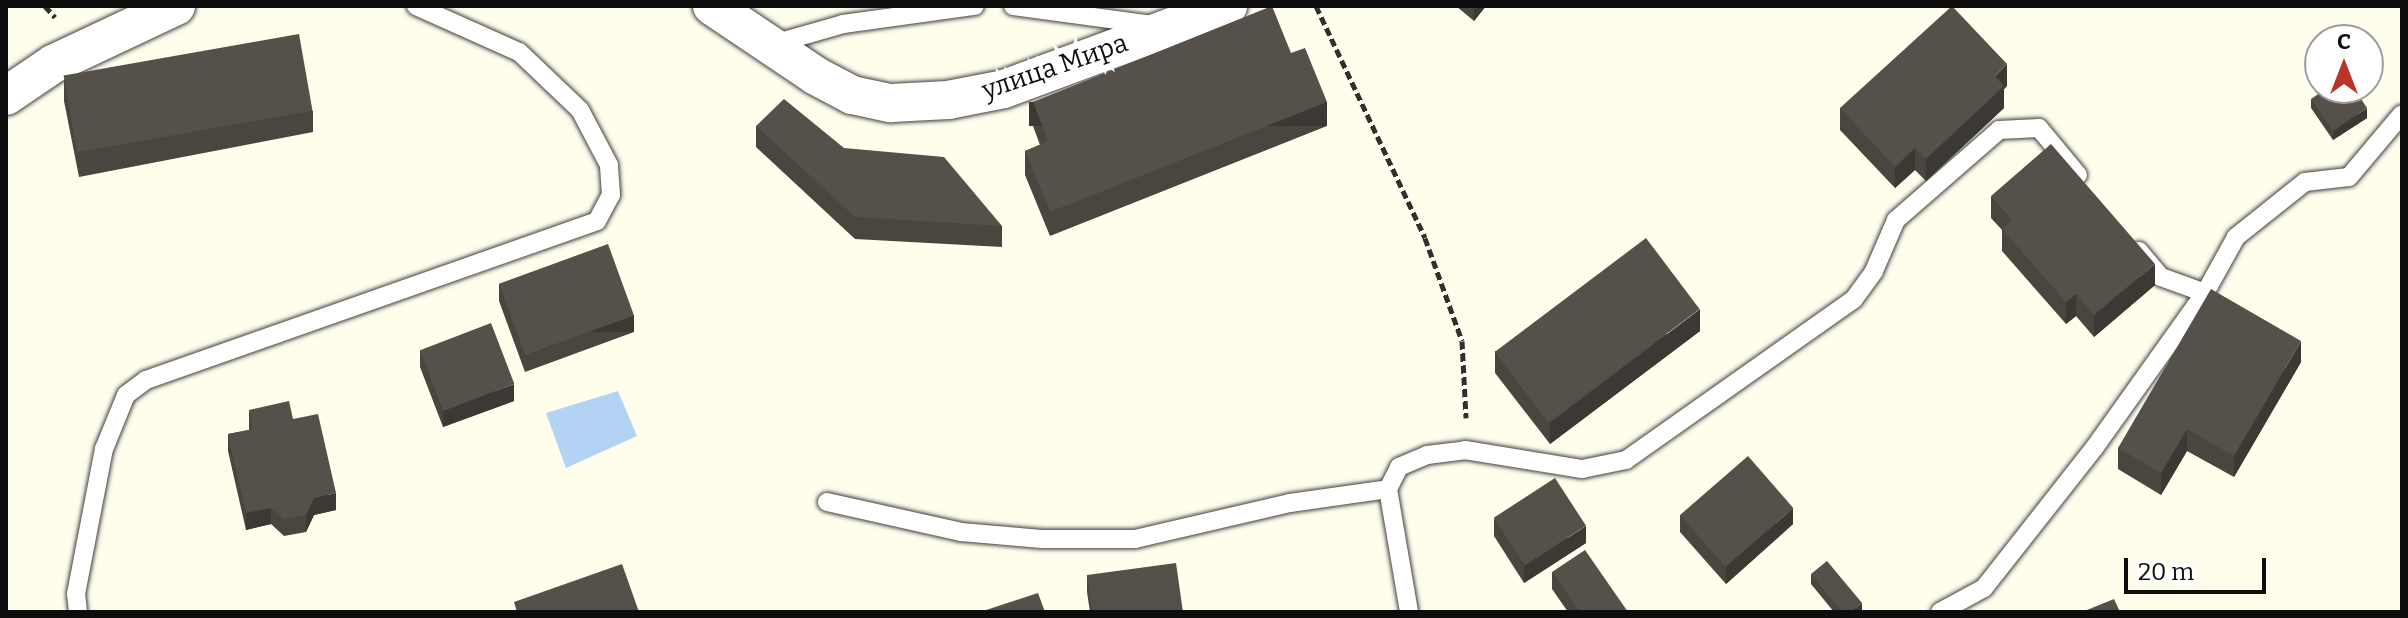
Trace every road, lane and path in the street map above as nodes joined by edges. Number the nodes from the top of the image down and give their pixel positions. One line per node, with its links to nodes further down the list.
1 (176, 6): 10 (street)
2 (416, 6): 18 (lane)
3 (712, 6): 9 (street, улица Мира)
4 (975, 6): 9 (lane)
5 (1013, 6): 8 (lane)
6 (1228, 6): 8 (street, улица Мира)
7 (1316, 6): 15 (path)
8 (1172, 27): 9 (street, улица Мира)
9 (770, 45)
10 (6, 96)
11 (2402, 114): 14 (lane)
12 (2095, 197): 15 (lane)
13 (2123, 231): 14 (lane)
14 (2205, 293): 20 (lane)
15 (1465, 450): 16 (lane)
16 (1388, 489): 17 (lane); 19 (lane)
17 (827, 502)
18 (78, 612)
19 (1409, 612)
20 (1940, 612)

